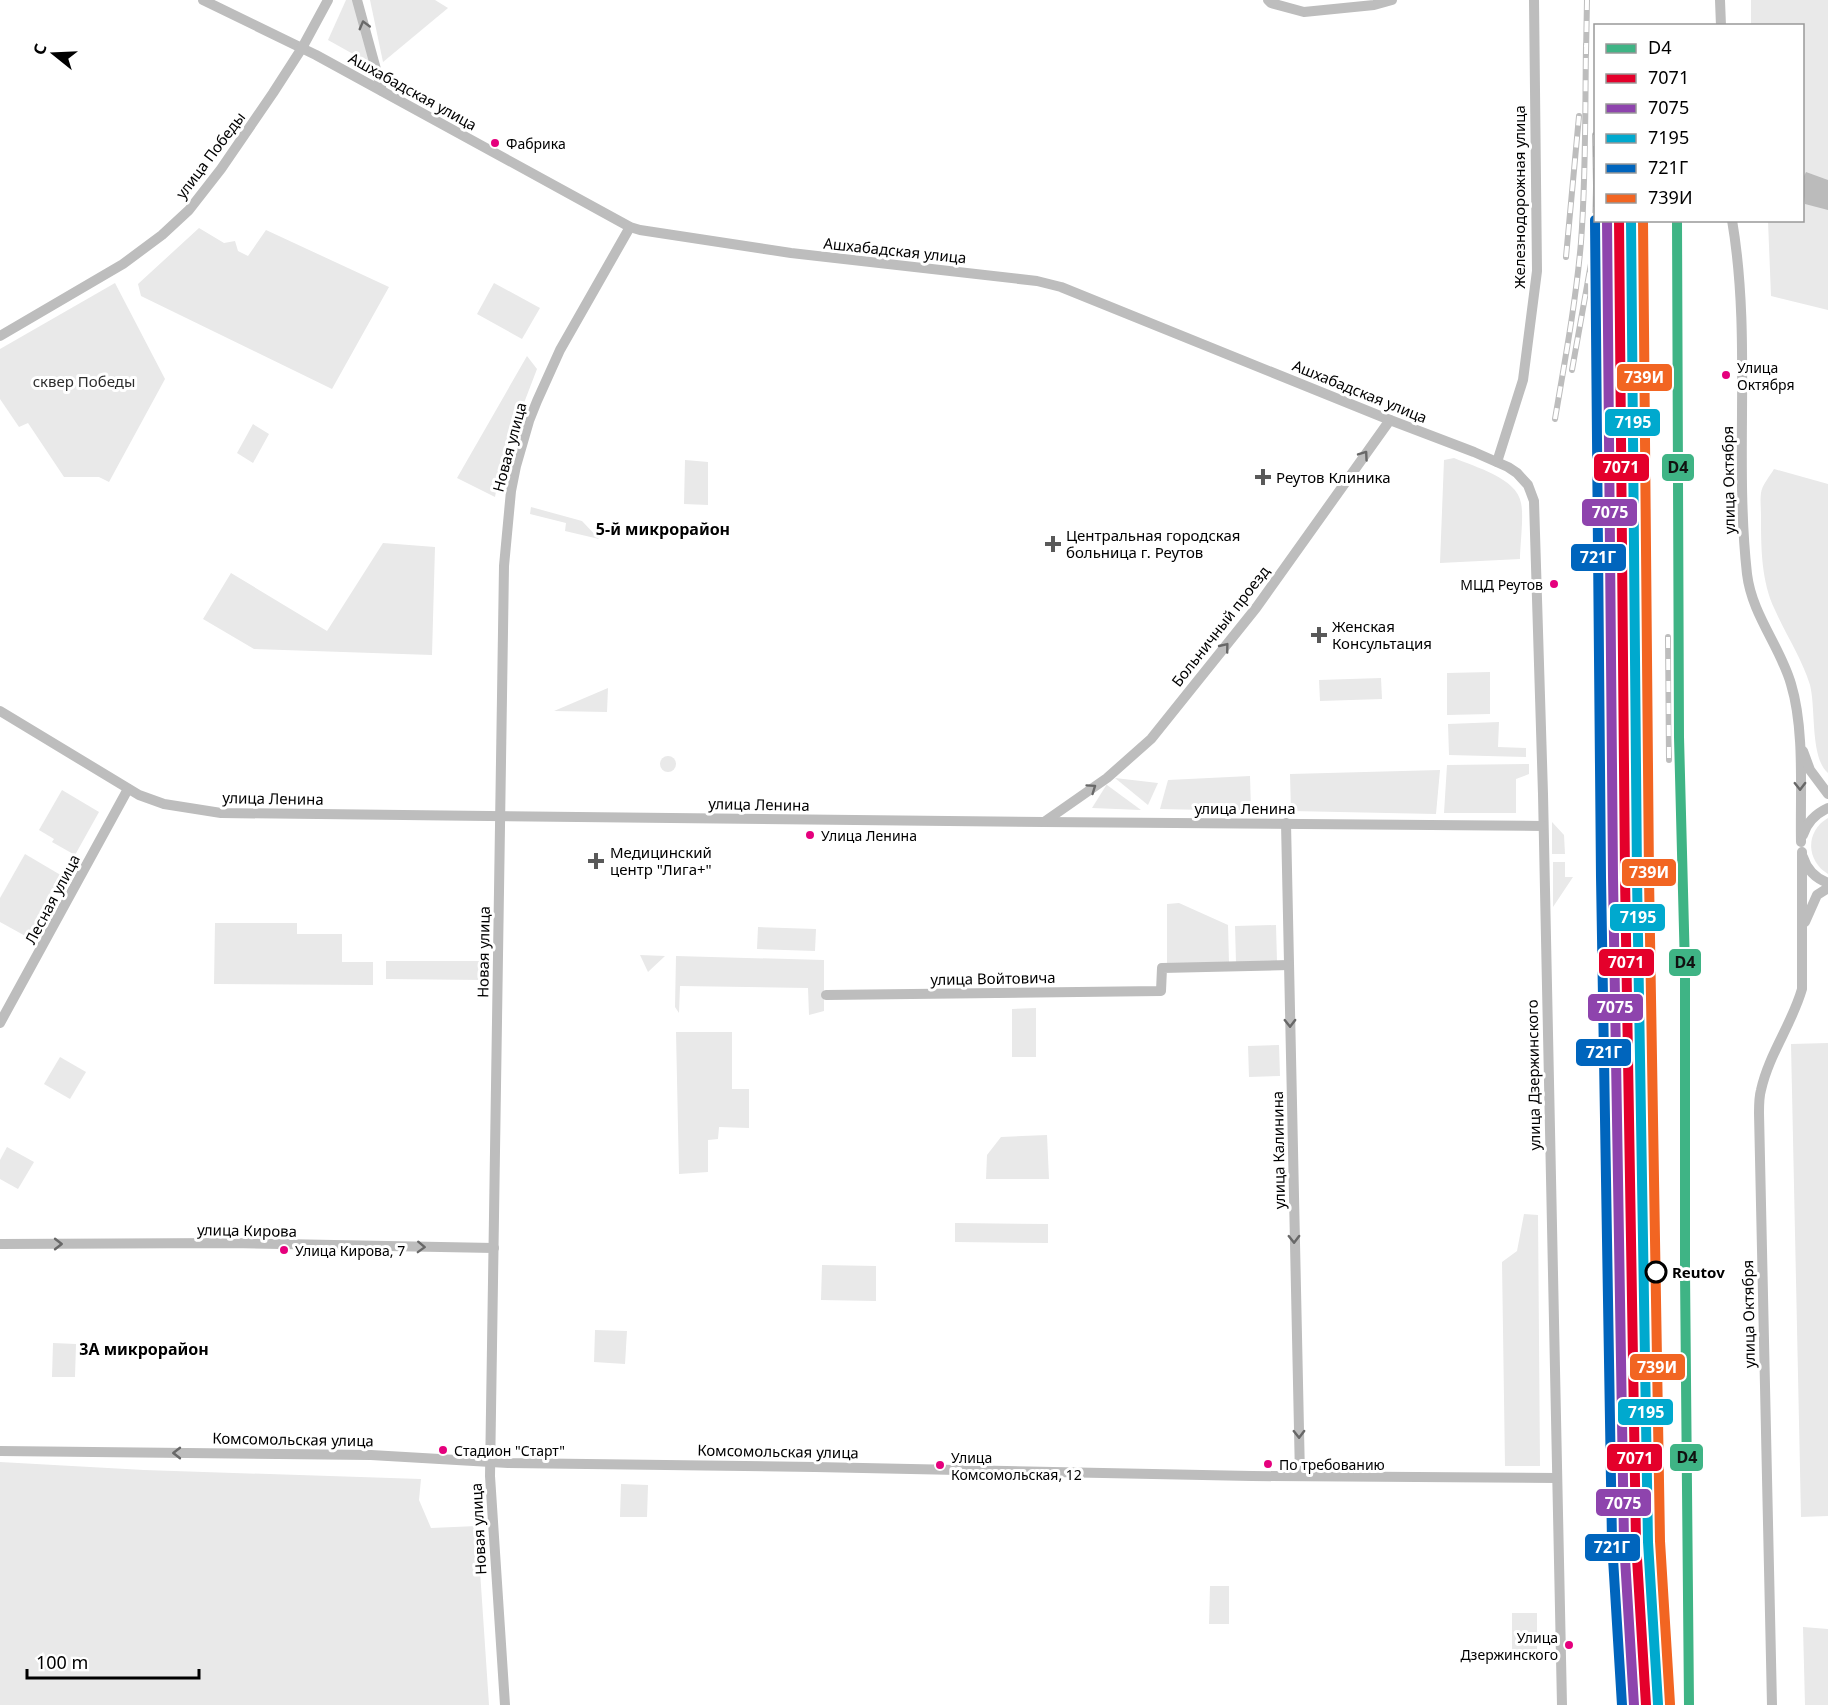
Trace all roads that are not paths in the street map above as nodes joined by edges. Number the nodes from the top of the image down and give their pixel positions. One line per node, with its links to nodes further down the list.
1 (203, 0): 9 (street, Ашхабадская улица)
2 (328, 0): 9 (street, улица Победы)
3 (357, 0): 10 (street, one-way to 3)
4 (1268, 0): 5 (street)
5 (1392, 0)
6 (1534, 0): 15 (street, Железнодорожная улица)
7 (1720, 0): 8 (street)
8 (1721, 24)
9 (302, 48): 10 (street, Ашхабадская улица); 13 (street, улица Победы)
10 (382, 91): 12 (street, Ашхабадская улица)
11 (1732, 222): 17 (street, улица Октября)
12 (630, 227): 14 (street, Ашхабадская улица); 21 (street, Новая улица)
13 (0, 336)
14 (1389, 420): 15 (street, Ашхабадская улица); 22 (street, Больничный проезд, one-way to 14)
15 (1497, 462): 24 (street, улица Дзержинского)
16 (0, 711): 18 (street, улица Ленина)
17 (1799, 730): 19 (street, улица Октября); 25 (street, улица Октября, one-way to 25)
18 (128, 789): 21 (street, улица Ленина); 30 (street, Лесная улица)
19 (1828, 794)
20 (1828, 808): 25 (street)
21 (501, 817): 22 (street, улица Ленина); 32 (street, Новая улица)
22 (1044, 822): 23 (street, улица Ленина)
23 (1286, 823): 24 (street, улица Ленина); 28 (street, улица Калинина)
24 (1543, 826): 36 (street, улица Дзержинского)
25 (1801, 847): 26 (street); 27 (street, улица Октября)
26 (1828, 886): 27 (street, улица Октября)
27 (1802, 931): 39 (street, улица Октября)
28 (1289, 965): 29 (street, улица Войтовича); 35 (street, улица Калинина, one-way to 35)
29 (826, 995)
30 (0, 1023)
31 (0, 1244): 32 (street, улица Кирова, one-way to 32)
32 (494, 1248): 34 (street, Новая улица)
33 (0, 1451): 34 (street, Комсомольская улица, one-way to 33)
34 (490, 1461): 35 (street, Комсомольская улица); 37 (street, Новая улица)
35 (1300, 1476): 36 (street, Комсомольская улица)
36 (1557, 1478): 38 (street, улица Дзержинского)
37 (506, 1705)
38 (1562, 1705)
39 (1772, 1705)

